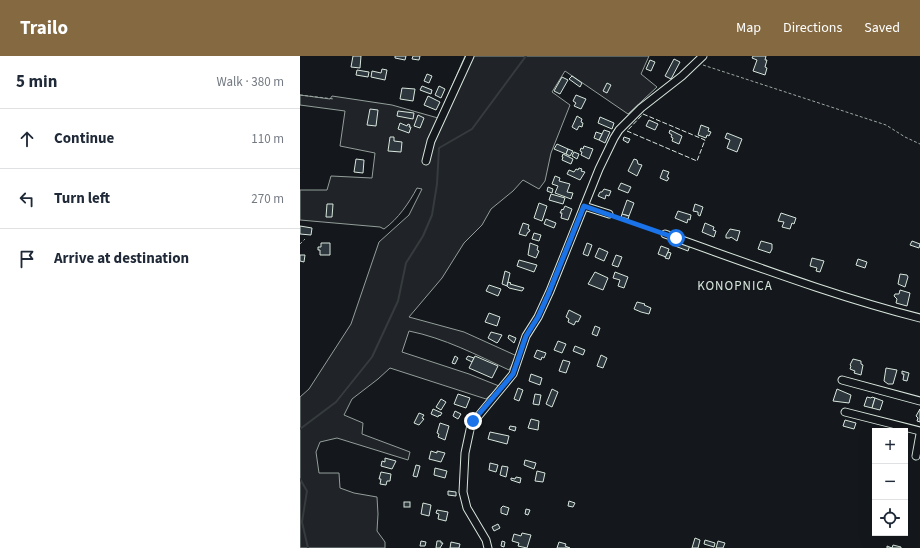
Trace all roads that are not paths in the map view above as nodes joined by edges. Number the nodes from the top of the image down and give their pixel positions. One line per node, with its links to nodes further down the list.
1 (470, 56): 3 (street)
2 (703, 56): 4 (street)
3 (426, 161)
4 (584, 206): 5 (street); 14 (street)
5 (609, 214)
6 (665, 234): 7 (street)
7 (920, 318)
8 (842, 380): 9 (street)
9 (920, 401)
10 (845, 412): 11 (street)
11 (920, 431)
12 (920, 434): 13 (street)
13 (916, 456)
14 (488, 548)

